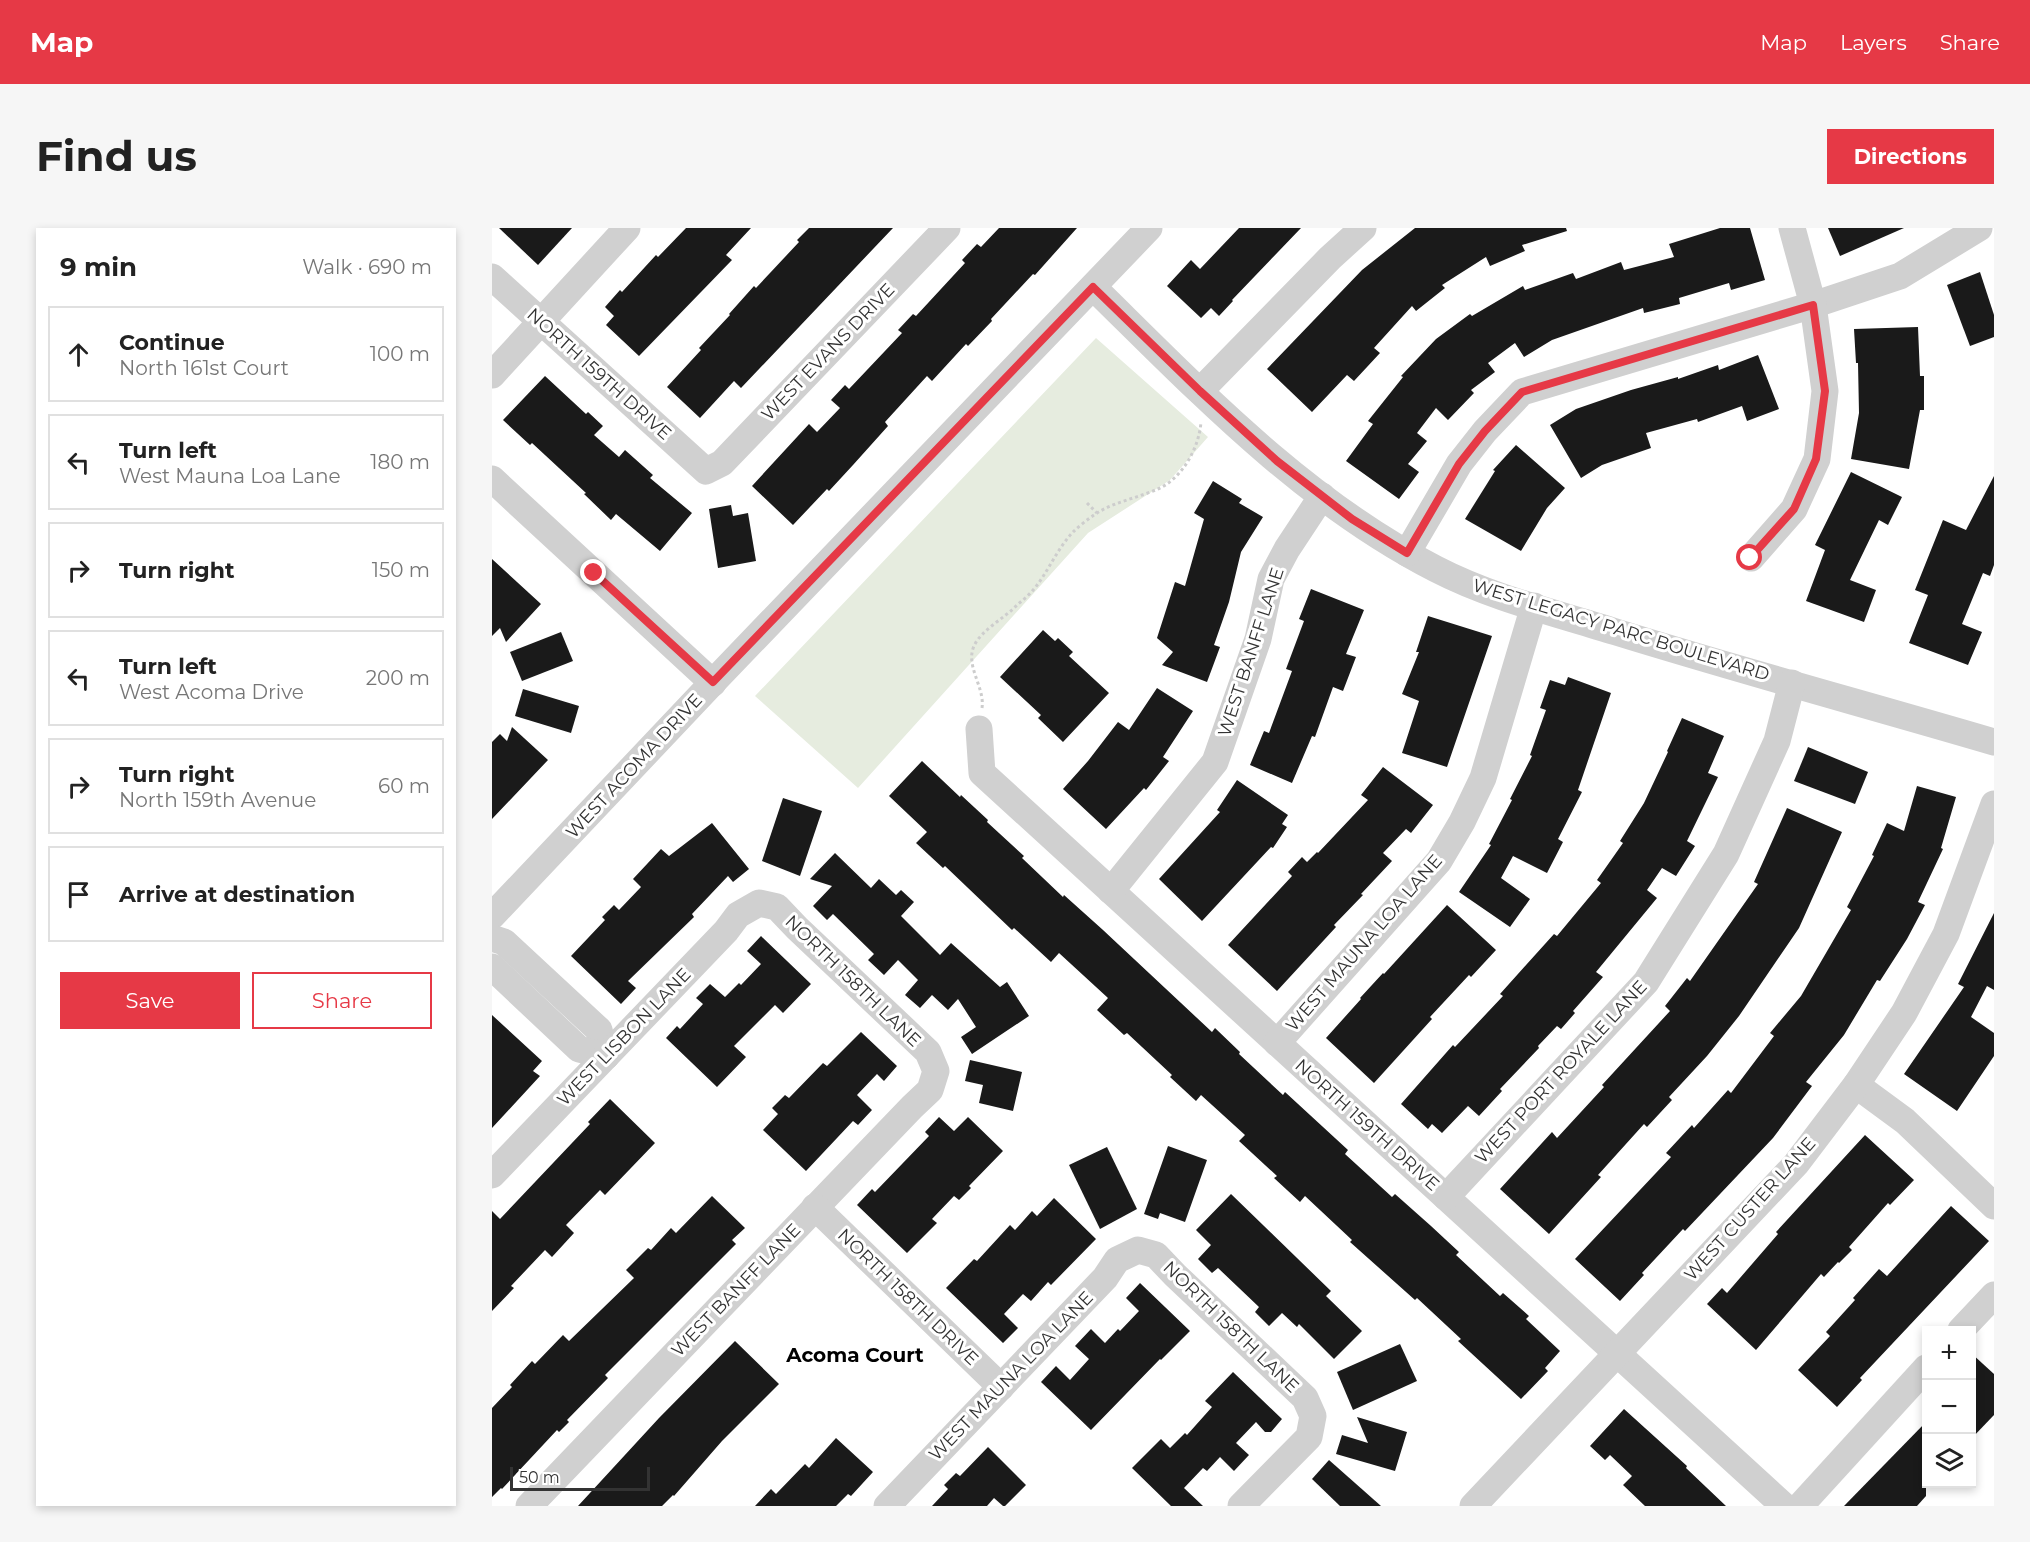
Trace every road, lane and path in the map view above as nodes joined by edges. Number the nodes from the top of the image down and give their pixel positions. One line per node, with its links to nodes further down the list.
1 (627, 228): 10 (street)
2 (947, 228): 13 (street, WEST EVANS DRIVE)
3 (1149, 228): 8 (street, WEST ACOMA DRIVE)
4 (1363, 228): 12 (street)
5 (1792, 228): 9 (street)
6 (1979, 228): 9 (street)
7 (492, 277): 10 (street, NORTH 159TH DRIVE)
8 (1093, 287): 12 (street, WEST LEGACY PARC BOULEVARD); 21 (street, WEST ACOMA DRIVE)
9 (1813, 305): 18 (street); 19 (street)
10 (542, 321): 11 (street); 13 (street, NORTH 159TH DRIVE)
11 (492, 375)
12 (1200, 391): 15 (street, WEST LEGACY PARC BOULEVARD); 17 (path)
13 (706, 471)
14 (492, 479): 21 (street)
15 (1322, 496): 18 (street, WEST LEGACY PARC BOULEVARD); 26 (street, WEST BANFF LANE)
16 (1088, 502): 17 (path)
17 (1097, 513): 23 (path)
18 (1407, 553): 20 (street, WEST LEGACY PARC BOULEVARD)
19 (1750, 558)
20 (1534, 606): 22 (street, WEST LEGACY PARC BOULEVARD); 32 (street, WEST MAUNA LOA LANE)
21 (713, 682): 28 (street, WEST ACOMA DRIVE)
22 (1792, 683): 24 (street, WEST LEGACY PARC BOULEVARD); 37 (street, WEST PORT ROYALE LANE)
23 (979, 729): 26 (street, NORTH 159TH DRIVE)
24 (1994, 742)
25 (1994, 804): 35 (street, WEST CUSTER LANE)
26 (1111, 891): 32 (street, NORTH 159TH DRIVE)
27 (759, 903): 33 (street, WEST LISBON LANE); 34 (street, NORTH 158TH LANE)
28 (492, 916)
29 (492, 938): 31 (street)
30 (492, 967): 31 (street)
31 (554, 1007): 33 (street)
32 (1277, 1043): 37 (street, NORTH 159TH DRIVE)
33 (606, 1056): 36 (street, WEST LISBON LANE)
34 (936, 1071): 39 (street, WEST BANFF LANE)
35 (1856, 1085): 38 (street); 43 (street, WEST CUSTER LANE)
36 (492, 1175)
37 (1446, 1197): 43 (street, NORTH 159TH DRIVE)
38 (1994, 1206)
39 (815, 1207): 45 (street, NORTH 158TH DRIVE); 46 (street, WEST BANFF LANE)
40 (1138, 1250): 45 (street, WEST MAUNA LOA LANE); 48 (street, NORTH 158TH LANE)
41 (1994, 1295): 42 (street)
42 (1965, 1326)
43 (1617, 1353): 49 (street, WEST CUSTER LANE); 50 (street, NORTH 159TH DRIVE)
44 (1922, 1372): 51 (street)
45 (1001, 1387): 47 (street, WEST MAUNA LOA LANE)
46 (529, 1506)
47 (887, 1506)
48 (1240, 1506)
49 (1473, 1506)
50 (1784, 1506)
51 (1800, 1506)

